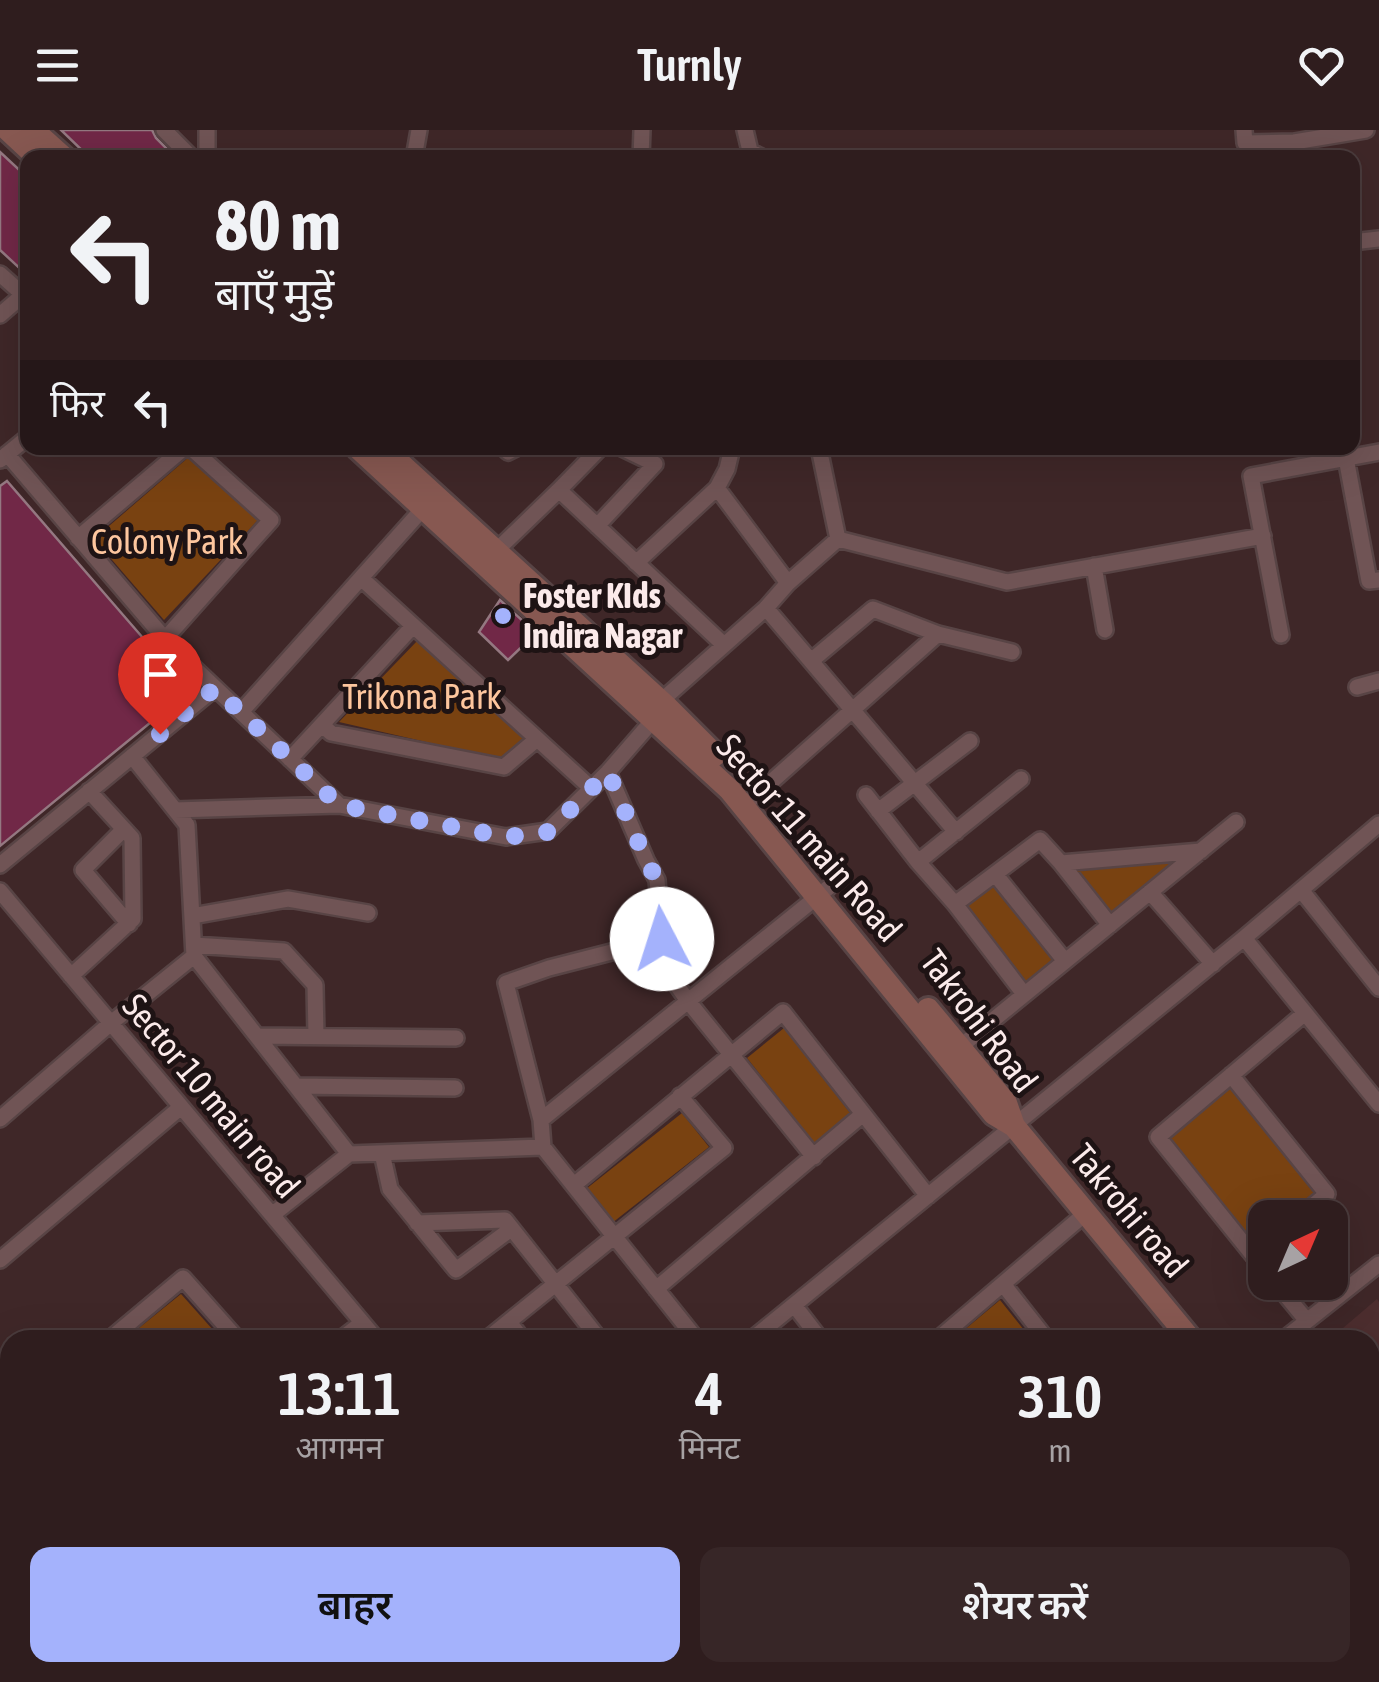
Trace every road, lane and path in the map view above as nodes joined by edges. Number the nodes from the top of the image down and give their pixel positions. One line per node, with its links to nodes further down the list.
1 (8, 130): 6 (street)
2 (34, 130): 7 (street)
3 (164, 130): 8 (street)
4 (1244, 130): 5 (street)
5 (1366, 130)
6 (29, 150)
7 (55, 150)
8 (184, 150)
9 (0, 274): 10 (street)
10 (20, 292)
11 (1379, 452): 22 (street)
12 (179, 455): 29 (street)
13 (196, 455): 42 (street)
14 (367, 455): 26 (street, Sector 11 main Road)
15 (389, 455): 26 (street, Takrohi Road)
16 (593, 455): 25 (street)
17 (636, 455): 27 (street)
18 (730, 455): 24 (street)
19 (820, 455): 30 (street)
20 (1299, 455): 23 (street)
21 (3, 457): 29 (street)
22 (1346, 458): 23 (street); 35 (street)
23 (1300, 466): 28 (street)
24 (717, 488): 32 (street); 36 (street)
25 (559, 490): 27 (street); 31 (street)
26 (430, 502): 31 (street, Takrohi Road); 34 (street); 49 (street, Sector 11 main Road)
27 (597, 526): 32 (street)
28 (1263, 536): 33 (street); 41 (street)
29 (78, 538): 42 (street)
30 (838, 539): 33 (street); 36 (street)
31 (496, 551): 49 (street, Takrohi Road)
32 (636, 563): 43 (street)
33 (1094, 566): 39 (street)
34 (361, 578): 38 (street); 51 (street)
35 (1379, 580)
36 (788, 583): 37 (street)
37 (766, 608): 43 (street); 45 (street)
38 (413, 626): 52 (street); 53 (street)
39 (1105, 630)
40 (938, 634): 44 (street); 45 (street); 50 (street)
41 (1281, 635)
42 (165, 639): 48 (street)
43 (724, 645): 49 (street)
44 (1012, 652)
45 (811, 661): 50 (street)
46 (1379, 681): 47 (street)
47 (1358, 687)
48 (215, 688): 51 (street); 55 (street)
49 (658, 710): 57 (street); 63 (street, Takrohi Road); 79 (street, Sector 11 main Road)
50 (852, 710): 59 (street); 63 (street)
51 (241, 712): 56 (street)
52 (322, 725): 53 (street); 56 (street)
53 (537, 739): 60 (street)
54 (970, 741): 59 (street)
55 (132, 756): 61 (street); 65 (street)
56 (290, 759): 64 (street)
57 (608, 772): 60 (street); 86 (street)
58 (1021, 779): 70 (street)
59 (914, 782): 66 (street); 70 (street)
60 (591, 788): 64 (street)
61 (90, 791): 69 (street); 74 (street)
62 (866, 795): 66 (street)
63 (753, 798): 79 (street, Takrohi Road)
64 (339, 805): 65 (street)
65 (175, 810): 82 (street)
66 (878, 811): 72 (street)
67 (1236, 822): 71 (street)
68 (1379, 824): 76 (street)
69 (124, 829): 83 (street); 83 (street)
70 (956, 832): 72 (street)
71 (1201, 851): 73 (street); 78 (street)
72 (918, 862): 80 (street)
73 (1060, 863): 75 (street); 84 (street)
74 (0, 865)
75 (995, 874): 80 (street); 88 (street)
76 (1301, 890): 85 (street); 91 (street)
77 (0, 891): 90 (street, Sector 10 main road)
78 (1150, 892): 84 (street); 89 (street)
79 (822, 893): 93 (street); 99 (street, Takrohi Road); 110 (street, Sector 11 main Road)
80 (955, 904): 92 (street)
81 (368, 912): 82 (street)
82 (192, 916): 87 (street)
83 (129, 924): 90 (street)
84 (1110, 925): 88 (street)
85 (1244, 938): 89 (street); 94 (street)
86 (662, 939): 93 (street); 109 (street)
87 (194, 951): 95 (street); 96 (street); 97 (street)
88 (1065, 961): 92 (street)
89 (1213, 964): 110 (street)
90 (72, 976): 95 (street, Sector 10 main road)
91 (1379, 988)
92 (1024, 994): 99 (street)
93 (688, 1001): 100 (street); 109 (street)
94 (1305, 1013): 101 (street); 105 (street)
95 (111, 1023): 106 (street, Sector 10 main road); 108 (street)
96 (257, 1036): 97 (street); 102 (street)
97 (316, 1037): 98 (street)
98 (456, 1038)
99 (960, 1047): 110 (street, Takrohi Road)
100 (731, 1054): 104 (street); 107 (street); 114 (street)
101 (1231, 1075): 117 (street); 122 (street)
102 (296, 1086): 103 (street); 113 (street)
103 (455, 1088)
104 (680, 1096): 115 (street); 123 (street)
105 (1379, 1104)
106 (182, 1107): 119 (street, Sector 10 main road); 124 (street)
107 (863, 1114): 114 (street); 116 (street)
108 (0, 1119)
109 (540, 1120): 111 (street)
110 (1014, 1126): 116 (street); 118 (street, Takrohi road)
111 (543, 1148): 112 (street); 115 (street)
112 (382, 1153): 113 (street); 120 (street)
113 (350, 1154): 119 (street)
114 (814, 1157): 128 (street)
115 (574, 1185): 123 (street)
116 (928, 1196): 130 (street)
117 (1320, 1200)
118 (1086, 1213): 126 (street); 146 (street, Takrohi road)
119 (272, 1215): 133 (street, Sector 10 main road)
120 (417, 1222): 121 (street); 121 (street)
121 (511, 1229): 127 (street)
122 (1248, 1237)
123 (615, 1238): 127 (street); 128 (street)
124 (0, 1260)
125 (1379, 1264): 131 (street)
126 (1002, 1284): 144 (street); 145 (street)
127 (556, 1285): 132 (street); 140 (street)
128 (656, 1289): 141 (street)
129 (1289, 1300): 131 (street)
130 (794, 1305): 142 (street); 143 (street)
131 (1306, 1321): 147 (street)
132 (509, 1322): 138 (street); 139 (street)
133 (362, 1323): 136 (street); 137 (street, Sector 10 main road)
134 (121, 1330): 135 (street)
135 (229, 1330)
136 (353, 1330)
137 (368, 1330)
138 (499, 1330)
139 (515, 1330)
140 (592, 1330)
141 (688, 1330)
142 (763, 1330)
143 (813, 1330)
144 (952, 1330)
145 (1039, 1330)
146 (1183, 1330)
147 (1295, 1330)

